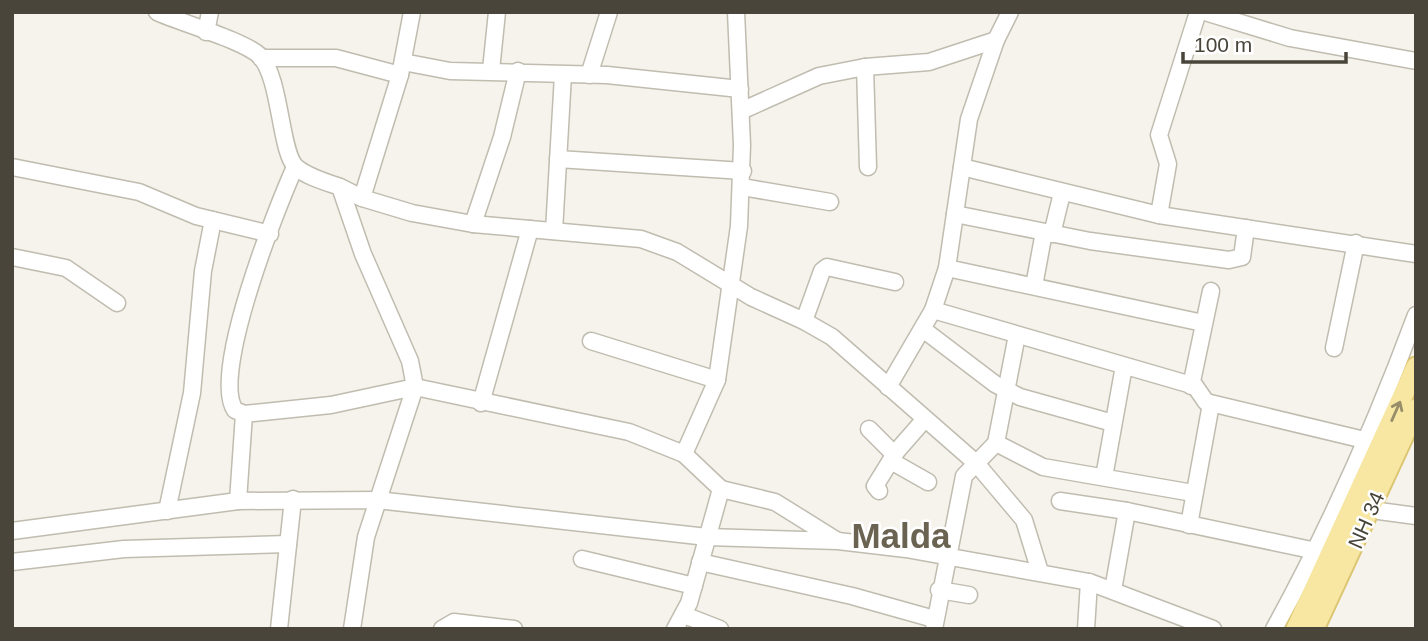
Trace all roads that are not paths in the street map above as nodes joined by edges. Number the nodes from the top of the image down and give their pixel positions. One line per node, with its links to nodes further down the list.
1 (157, 12): 10 (street)
2 (210, 12): 10 (street)
3 (412, 12): 15 (street)
4 (497, 12): 16 (street)
5 (609, 12): 19 (street)
6 (736, 12): 20 (street)
7 (1010, 12): 11 (street)
8 (1198, 12): 33 (street)
9 (1205, 12): 13 (street)
10 (206, 32): 12 (street)
11 (996, 40): 14 (street); 26 (street)
12 (261, 58): 15 (street); 24 (street)
13 (1416, 61)
14 (865, 67): 21 (street); 25 (street)
15 (401, 69): 16 (street); 30 (street)
16 (491, 70): 17 (street)
17 (517, 71): 18 (street); 35 (street)
18 (564, 75): 19 (street); 22 (street)
19 (589, 75): 20 (street)
20 (740, 89): 21 (street)
21 (741, 111): 27 (street)
22 (558, 159): 27 (street); 38 (street)
23 (12, 167): 34 (street)
24 (295, 167): 28 (street); 40 (street)
25 (868, 167)
26 (961, 167): 29 (street); 32 (street)
27 (742, 179): 31 (street); 46 (street)
28 (340, 187): 30 (street); 62 (street)
29 (1062, 193): 33 (street); 39 (street)
30 (362, 198): 35 (street)
31 (830, 202)
32 (955, 214): 39 (street); 44 (street)
33 (1159, 215): 36 (street)
34 (213, 220): 40 (street); 87 (street)
35 (474, 224): 37 (street)
36 (1246, 228): 39 (street); 41 (street)
37 (530, 229): 38 (street); 65 (street)
38 (554, 231): 46 (street)
39 (1048, 233): 47 (street)
40 (271, 234): 68 (street)
41 (1356, 243): 42 (street); 57 (street)
42 (1416, 254)
43 (12, 257): 49 (street)
44 (947, 268): 47 (street); 50 (street)
45 (895, 282): 52 (street)
46 (728, 284): 52 (street); 60 (street)
47 (1034, 286): 53 (street)
48 (1211, 291): 53 (street)
49 (117, 303)
50 (933, 310): 54 (street); 55 (street)
51 (1416, 314): 74 (street)
52 (804, 321): 63 (street)
53 (1203, 323): 61 (street)
54 (924, 330): 63 (street); 64 (street)
55 (1017, 335): 58 (street); 64 (street)
56 (591, 341): 60 (street)
57 (1334, 348)
58 (1124, 366): 61 (street); 70 (street)
59 (1416, 367): 74 (main road, one-way to 59)
60 (717, 380): 75 (street)
61 (1191, 386): 66 (street)
62 (415, 387): 65 (street); 68 (street); 84 (street)
63 (888, 387): 69 (street)
64 (1006, 390): 70 (street); 73 (street)
65 (481, 403): 75 (street)
66 (1211, 404): 74 (street); 82 (street)
67 (1416, 410): 118 (main road, NH 34)
68 (244, 414): 85 (street)
69 (924, 420): 76 (street); 77 (street)
70 (1113, 423): 78 (street)
71 (1416, 425): 89 (street)
72 (869, 429): 76 (street)
73 (996, 443): 77 (street); 78 (street)
74 (1374, 443): 96 (street); 117 (main road)
75 (684, 454): 80 (street)
76 (893, 456): 79 (street); 81 (street)
77 (976, 463): 97 (street); 101 (street)
78 (1104, 477): 82 (street)
79 (928, 482)
80 (722, 489): 93 (street); 94 (street)
81 (879, 491)
82 (1193, 493): 91 (street)
83 (293, 499): 84 (street); 85 (street); 95 (street)
84 (377, 500): 93 (street); 110 (street)
85 (238, 501): 87 (street)
86 (1060, 501): 88 (street)
87 (167, 511): 92 (street)
88 (1127, 511): 91 (street); 105 (street)
89 (1378, 511): 90 (street); 118 (street)
90 (1416, 516)
91 (1189, 525): 96 (street)
92 (12, 531)
93 (707, 537): 94 (street); 100 (street)
94 (838, 541): 97 (street)
95 (288, 544): 99 (street); 109 (street)
96 (1316, 551): 116 (street)
97 (951, 555): 101 (street); 104 (street)
98 (582, 559): 103 (street)
99 (12, 562)
100 (700, 562): 103 (street); 108 (street)
101 (1040, 572): 102 (street)
102 (1089, 582): 105 (street); 114 (street)
103 (694, 586): 107 (street)
104 (939, 590): 106 (street); 108 (street)
105 (1113, 590): 115 (street)
106 (969, 595)
107 (680, 622): 113 (street)
108 (934, 624)
109 (279, 629)
110 (352, 629)
111 (442, 629): 112 (street)
112 (514, 629)
113 (720, 629)
114 (1086, 629)
115 (1213, 629)
116 (1274, 629)
117 (1296, 629)
118 (1317, 629)

